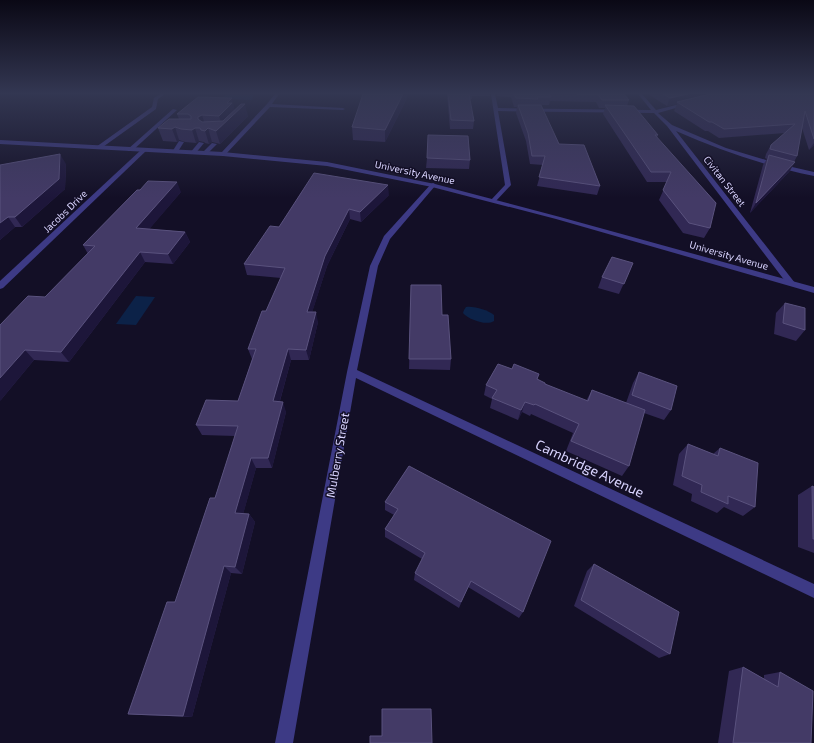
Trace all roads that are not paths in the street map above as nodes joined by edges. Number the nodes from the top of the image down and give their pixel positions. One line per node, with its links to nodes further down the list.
1 (125, 129): 12 (street)
2 (154, 129): 14 (street)
3 (247, 129): 19 (street)
4 (499, 129): 22 (street)
5 (674, 129): 13 (street, Civitan Street)
6 (678, 129): 11 (street)
7 (0, 142): 12 (street, University Avenue)
8 (181, 142): 16 (street)
9 (200, 143): 17 (street)
10 (214, 144): 18 (street)
11 (718, 147): 13 (street); 20 (street)
12 (98, 148): 14 (street, University Avenue)
13 (694, 148): 23 (street, Civitan Street)
14 (130, 150): 15 (street, University Avenue)
15 (144, 150): 16 (street, University Avenue); 24 (street, Jacobs Drive)
16 (176, 152): 17 (street, University Avenue)
17 (193, 153): 18 (street, University Avenue)
18 (205, 154): 19 (street, University Avenue)
19 (223, 154): 21 (street, University Avenue)
20 (814, 174)
21 (433, 185): 22 (street, University Avenue); 26 (street, Mulberry Street)
22 (493, 201): 23 (street, University Avenue)
23 (791, 283): 25 (street, University Avenue)
24 (0, 286)
25 (814, 290)
26 (352, 372): 27 (street, Cambridge Avenue); 28 (street, Mulberry Street)
27 (814, 591)
28 (284, 743)

